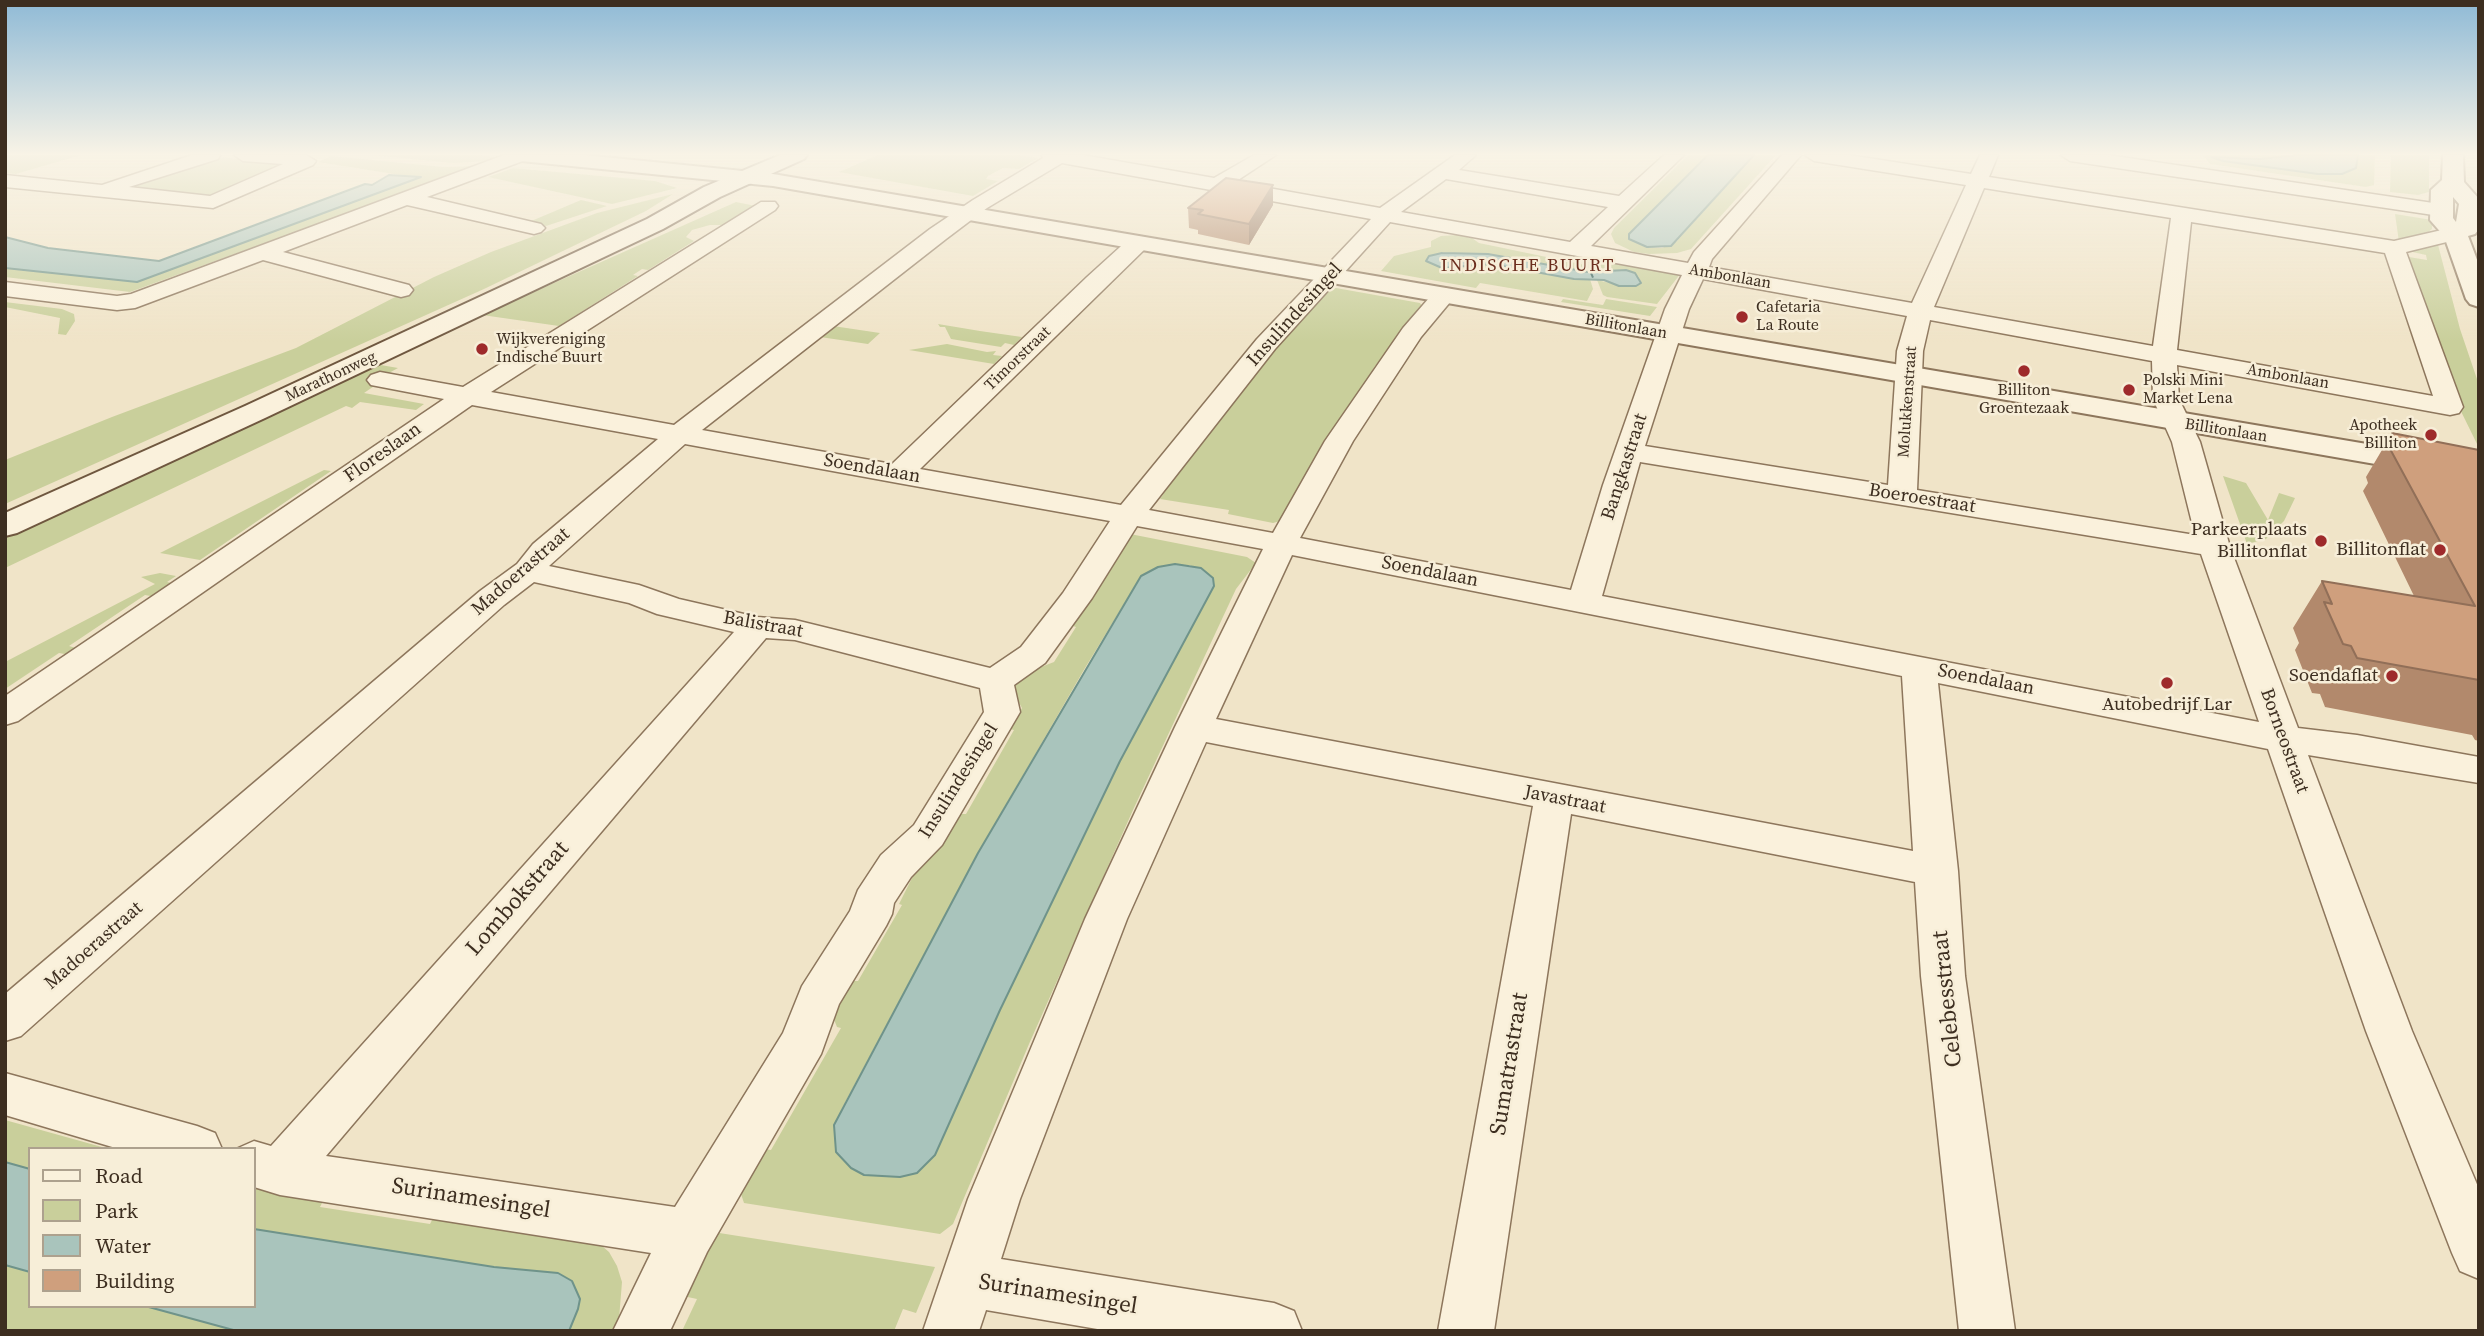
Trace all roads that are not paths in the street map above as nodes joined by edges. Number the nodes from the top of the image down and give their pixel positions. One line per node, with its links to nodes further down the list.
1 (360, 217): 23 (street)
2 (488, 217): 18 (street)
3 (668, 217): 17 (street, Marathonweg)
4 (677, 217): 17 (street, Marathonweg)
5 (750, 217): 35 (street, Floreslaan)
6 (963, 217): 37 (street, Madoerastraat)
7 (988, 217): 20 (street, Billitonlaan)
8 (1383, 217): 25 (street, Insulindesingel)
9 (1404, 217): 21 (street, Ambonlaan)
10 (1607, 217): 21 (street)
11 (1737, 217): 24 (street, Bangkastraat)
12 (1960, 217): 30 (street, Molukkenstraat)
13 (2182, 217): 32 (street, Borneostraat)
14 (2203, 217): 22 (street)
15 (2441, 217): 19 (street)
16 (2471, 217): 19 (street)
17 (655, 224): 43 (street, Marathonweg)
18 (534, 228)
19 (2464, 241): 22 (street); 29 (street)
20 (1138, 243): 25 (street, Billitonlaan); 40 (street, Timorstraat)
21 (1576, 248): 24 (street, Ambonlaan)
22 (2394, 248): 32 (street, Ambonlaan)
23 (264, 254): 26 (street); 27 (street)
24 (1697, 271): 30 (street, Ambonlaan); 31 (street, Bangkastraat)
25 (1329, 276): 28 (street, Billitonlaan); 42 (street, Insulindesingel)
26 (5, 289)
27 (401, 290)
28 (1444, 295): 31 (street, Billitonlaan); 44 (street)
29 (2479, 299)
30 (1920, 311): 32 (street, Ambonlaan); 33 (street, Molukkenstraat)
31 (1668, 334): 33 (street, Billitonlaan); 38 (street, Bangkastraat)
32 (2164, 355): 36 (street, Borneostraat)
33 (1909, 376): 36 (street, Billitonlaan); 41 (street, Molukkenstraat)
34 (380, 380): 35 (street, Soendalaan)
35 (469, 395): 37 (street, Soendalaan); 51 (street, Floreslaan)
36 (2177, 422): 39 (street, Billitonlaan); 45 (street, Borneostraat)
37 (680, 434): 40 (street, Soendalaan); 46 (street, Madoerastraat)
38 (1630, 452): 41 (street, Boeroestraat); 47 (street, Bangkastraat)
39 (2479, 473)
40 (898, 474): 42 (street, Soendalaan)
41 (1902, 496): 45 (street, Boeroestraat)
42 (1129, 515): 44 (street, Soendalaan); 50 (street, Insulindesingel)
43 (5, 526)
44 (1282, 543): 47 (street, Soendalaan); 52 (street)
45 (2214, 547): 53 (street, Borneostraat)
46 (528, 571): 48 (street, Balistraat); 57 (street, Madoerastraat)
47 (1584, 602): 49 (street, Soendalaan)
48 (757, 627): 50 (street, Balistraat); 60 (street, Lombokstraat)
49 (1919, 667): 53 (street, Soendalaan); 56 (street, Celebesstraat)
50 (996, 681): 61 (street, Insulindesingel)
51 (5, 713)
52 (1194, 727): 55 (street, Javastraat); 63 (street)
53 (2283, 739): 54 (street, Soendalaan); 62 (street, Borneostraat)
54 (2479, 770)
55 (1555, 798): 56 (street, Javastraat); 67 (street, Sumatrastraat)
56 (1937, 871): 68 (street, Celebesstraat)
57 (5, 1022)
58 (5, 1094): 59 (street)
59 (190, 1147)
60 (267, 1168): 61 (street, Surinamesingel)
61 (688, 1234): 64 (street, Insulindesingel)
62 (2479, 1253)
63 (967, 1280): 65 (street); 66 (street, Surinamesingel)
64 (641, 1331)
65 (951, 1331)
66 (1273, 1331)
67 (1466, 1331)
68 (1987, 1331)

